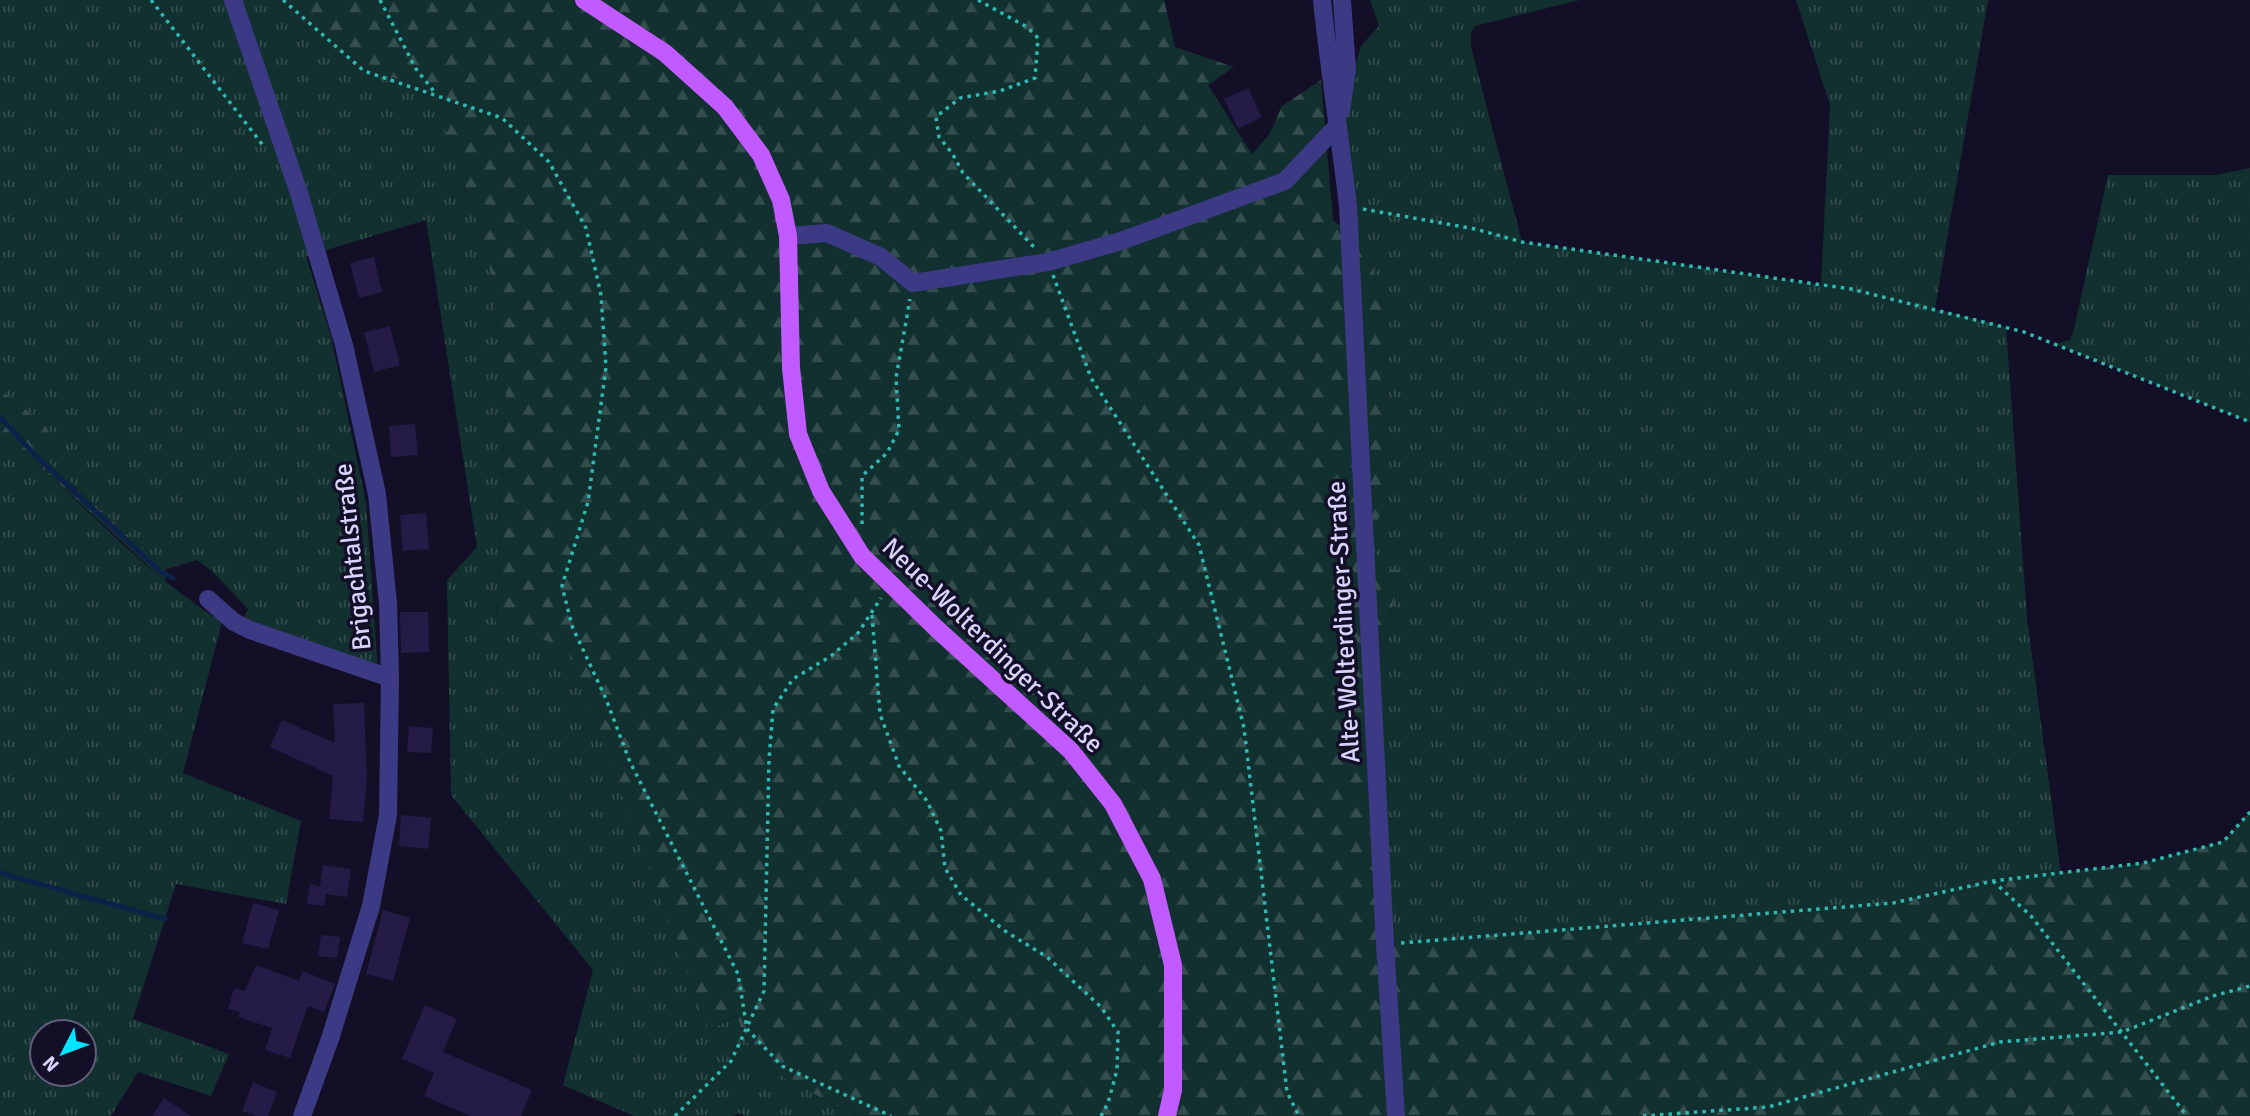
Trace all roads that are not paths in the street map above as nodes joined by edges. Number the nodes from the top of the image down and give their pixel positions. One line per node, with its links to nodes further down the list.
1 (233, 0): 8 (street, Brigachtalstraße)
2 (584, 0): 6 (main road, Neue-Wolterdinger-Straße)
3 (1322, 0): 5 (street, Alte-Wolterdinger-Straße)
4 (1342, 0): 5 (street, Alte-Wolterdinger-Straße)
5 (1338, 125): 6 (street); 11 (street, Alte-Wolterdinger-Straße)
6 (788, 236): 10 (main road, Neue-Wolterdinger-Straße)
7 (208, 599): 8 (street)
8 (390, 678): 9 (street, Brigachtalstraße)
9 (302, 1116)
10 (1167, 1116)
11 (1396, 1116)

